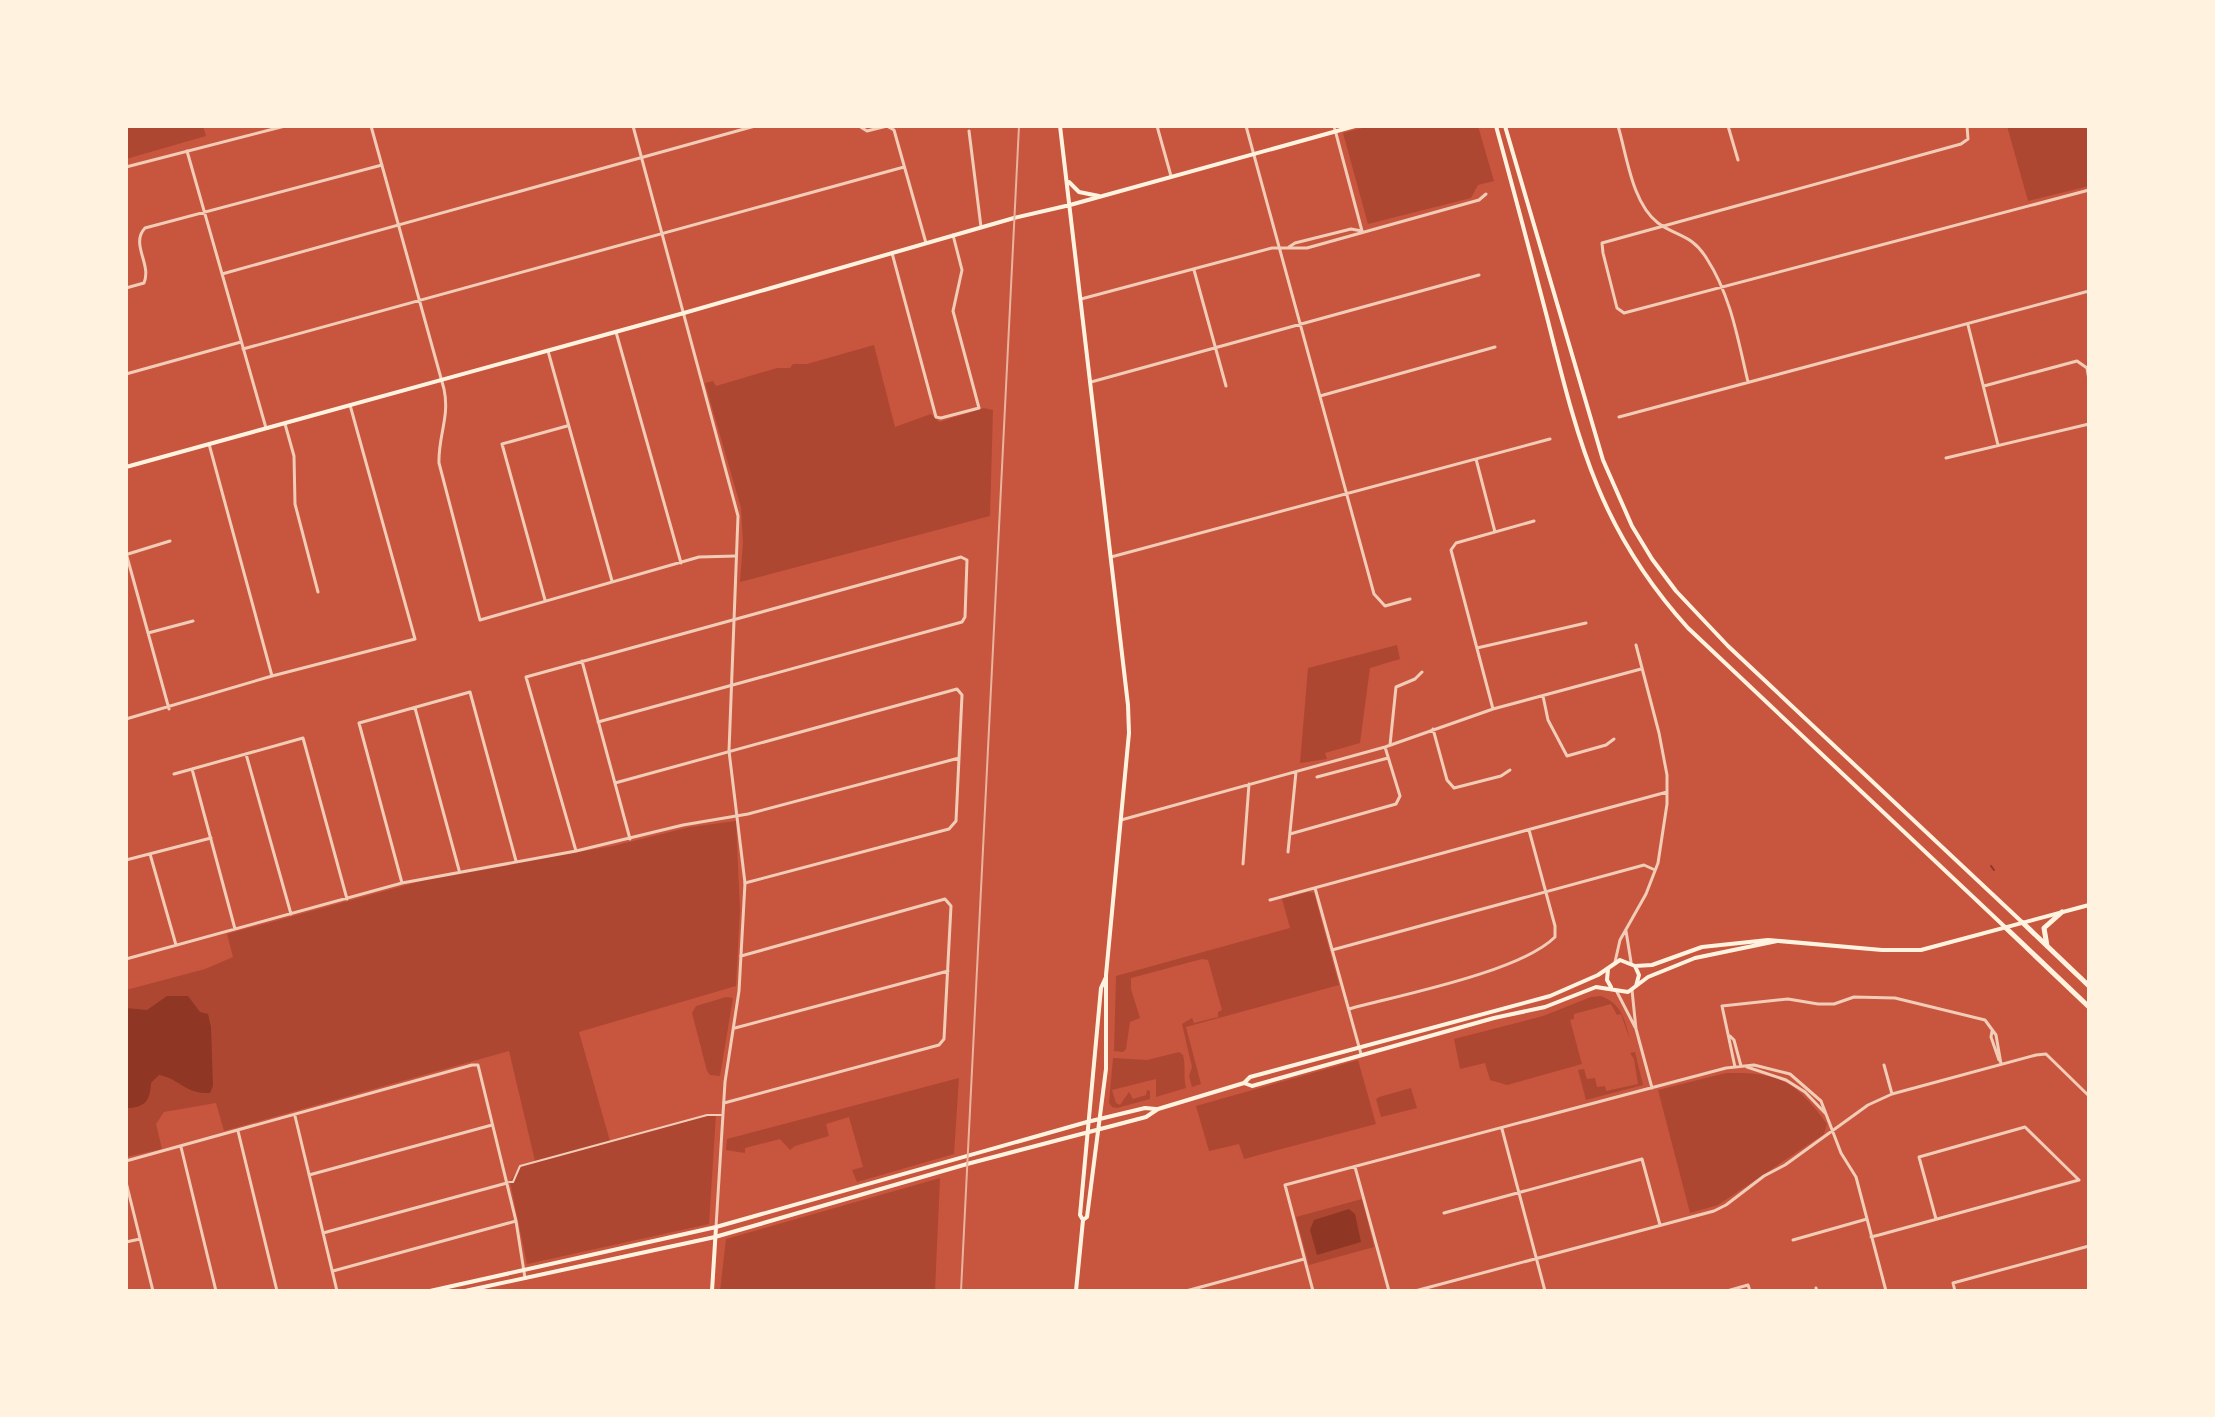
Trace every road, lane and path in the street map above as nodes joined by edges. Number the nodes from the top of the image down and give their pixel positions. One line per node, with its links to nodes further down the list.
1 (285, 126): 18 (street)
2 (371, 126): 22 (street)
3 (633, 126): 20 (street)
4 (755, 126): 20 (street)
5 (859, 126): 6 (street)
6 (887, 126): 24 (street)
7 (1060, 126): 25 (main road)
8 (1157, 126): 26 (street)
9 (1246, 126): 19 (street)
10 (1355, 126): 16 (main road)
11 (1496, 126): 148 (main road)
12 (1505, 126): 146 (main road)
13 (1618, 126): 33 (street)
14 (1728, 126): 21 (street)
15 (1967, 126): 33 (street)
16 (1335, 129): 19 (main road); 35 (street)
17 (969, 131): 34 (street)
18 (187, 151): 23 (street); 31 (street)
19 (1254, 154): 26 (main road); 40 (street)
20 (641, 158): 32 (street); 36 (street)
21 (1738, 160)
22 (382, 165): 31 (street); 32 (street)
23 (126, 167)
24 (904, 167): 36 (street); 38 (street)
25 (1065, 172): 29 (main road); 30 (main road)
26 (1171, 177): 29 (main road)
27 (2089, 190): 45 (street)
28 (1486, 194): 35 (street)
29 (1101, 196): 30 (main road)
30 (1070, 205): 34 (main road); 48 (main road)
31 (205, 214): 43 (street); 46 (street)
32 (398, 225): 43 (street); 49 (street)
33 (1661, 225): 45 (street); 45 (street)
34 (981, 227): 37 (main road)
35 (1362, 231): 39 (street); 39 (street)
36 (662, 234): 49 (street); 50 (street)
37 (953, 235): 38 (main road); 41 (street)
38 (926, 243): 41 (main road)
39 (1289, 247): 40 (street)
40 (1279, 248): 42 (street); 52 (street)
41 (892, 253): 50 (main road)
42 (1193, 269): 48 (street); 57 (street)
43 (222, 274): 54 (street)
44 (1479, 275): 52 (street)
45 (1722, 287): 63 (street)
46 (126, 288)
47 (2089, 291): 51 (street)
48 (1081, 299): 62 (main road)
49 (420, 300): 56 (street); 60 (street)
50 (684, 313): 53 (main road); 84 (street)
51 (1967, 324): 63 (street); 65 (street)
52 (1301, 326): 57 (street); 66 (street)
53 (616, 332): 58 (main road); 86 (street)
54 (241, 342): 56 (street); 59 (street)
55 (1495, 347): 66 (street)
56 (243, 349): 72 (street)
57 (1215, 349): 62 (street); 64 (street)
58 (548, 351): 60 (main road); 71 (street)
59 (126, 374)
60 (441, 379): 67 (main road); 90 (street)
61 (2089, 380): 65 (street)
62 (1091, 382): 85 (main road)
63 (1748, 382): 68 (street)
64 (1226, 386)
65 (1984, 386): 75 (street)
66 (1320, 396): 79 (street)
67 (350, 405): 69 (main road); 100 (street)
68 (1619, 417)
69 (285, 423): 72 (main road); 88 (street)
70 (2089, 424): 75 (street)
71 (568, 426): 87 (street); 90 (street)
72 (266, 428): 74 (main road)
73 (1550, 439): 77 (street)
74 (209, 444): 78 (main road); 100 (street)
75 (1998, 445): 76 (street)
76 (1946, 458)
77 (1476, 459): 79 (street); 81 (street)
78 (126, 467)
79 (1347, 493): 85 (street); 89 (street)
80 (1534, 521): 81 (street)
81 (1495, 532): 96 (street)
82 (170, 541): 83 (street)
83 (126, 554): 94 (street)
84 (736, 556): 86 (street); 91 (street)
85 (1111, 557): 124 (main road)
86 (681, 563): 87 (street)
87 (612, 581): 90 (street)
88 (318, 592)
89 (1410, 599)
90 (545, 600)
91 (734, 619): 97 (street); 101 (street); 101 (street)
92 (193, 621): 94 (street)
93 (1586, 623): 96 (street)
94 (148, 633): 104 (street)
95 (1636, 645): 98 (street)
96 (1477, 648): 105 (street)
97 (582, 661): 107 (street); 129 (street)
98 (1641, 669): 102 (street); 122 (street)
99 (1422, 672): 110 (street)
100 (272, 676): 104 (street)
101 (732, 686): 107 (street); 111 (street)
102 (1543, 696): 105 (street); 109 (street)
103 (415, 707): 133 (street); 135 (street); 137 (street)
104 (169, 709): 106 (street)
105 (1493, 709): 108 (street)
106 (126, 719)
107 (598, 722): 120 (street)
108 (1433, 729): 110 (street); 116 (street)
109 (1614, 739)
110 (1388, 746): 114 (street); 117 (street)
111 (729, 751): 113 (street); 120 (street); 123 (street)
112 (246, 754): 115 (street); 141 (street); 145 (street)
113 (959, 758): 123 (street); 138 (street)
114 (1388, 758): 119 (street); 126 (street)
115 (192, 769): 118 (street); 127 (street)
116 (1510, 770)
117 (1296, 772): 121 (street); 126 (street)
118 (174, 774)
119 (1317, 777)
120 (615, 783): 128 (street)
121 (1249, 784): 124 (street); 134 (street)
122 (1667, 792): 125 (street); 136 (street)
123 (737, 816): 128 (street); 138 (street)
124 (1121, 820): 159 (main road)
125 (1529, 830): 139 (street); 140 (street)
126 (1290, 834): 130 (street)
127 (211, 838): 131 (street); 149 (street)
128 (630, 840): 129 (street)
129 (576, 851): 133 (street)
130 (1288, 852)
131 (150, 854): 132 (street); 151 (street)
132 (126, 860)
133 (516, 861): 135 (street)
134 (1243, 864)
135 (459, 870): 137 (street)
136 (1655, 870): 140 (street); 147 (street)
137 (402, 883): 141 (street)
138 (745, 883): 154 (street)
139 (1315, 888): 142 (street); 153 (street)
140 (1546, 892): 153 (street); 164 (street)
141 (347, 899): 145 (street)
142 (1270, 900)
143 (2089, 905): 144 (main road)
144 (2062, 912): 146 (main road); 152 (highway)
145 (291, 914): 149 (street)
146 (2023, 923): 148 (main road); 152 (highway)
147 (1626, 927): 156 (street); 157 (street)
148 (2006, 928): 150 (main road); 163 (highway)
149 (235, 929): 151 (street)
150 (1777, 941): 157 (main road); 161 (main road)
151 (176, 945): 155 (street)
152 (2047, 947): 160 (highway)
153 (1332, 950): 164 (street)
154 (741, 956): 158 (street); 165 (street)
155 (126, 959)
156 (1613, 963): 157 (main road); 162 (main road); 168 (main road)
157 (1633, 964): 161 (main road)
158 (948, 971): 165 (street); 178 (street)
159 (1106, 975): 182 (main road); 183 (main road)
160 (2089, 986)
161 (1634, 988): 162 (main road); 166 (street)
162 (1615, 990): 166 (street); 169 (main road)
163 (2089, 1007)
164 (1349, 1009): 168 (street)
165 (735, 1028): 178 (street)
166 (1636, 1029): 175 (street)
167 (1730, 1036): 170 (street); 172 (street); 173 (street)
168 (1359, 1047): 169 (street); 174 (main road)
169 (1362, 1055): 174 (main road)
170 (2001, 1064): 176 (street); 177 (street)
171 (1884, 1065): 176 (street)
172 (1735, 1067): 173 (street); 175 (street)
173 (1744, 1067): 188 (street)
174 (1244, 1083): 179 (main road)
175 (1652, 1088): 185 (street)
176 (1892, 1094): 188 (street)
177 (2089, 1096)
178 (724, 1103): 180 (street)
179 (1158, 1109): 182 (main road); 186 (main road)
180 (723, 1115): 195 (street); 203 (street)
181 (295, 1116): 184 (street); 187 (street); 193 (street)
182 (1101, 1119): 183 (main road); 186 (main road)
183 (1087, 1122): 189 (main road); 203 (main road)
184 (492, 1125): 193 (street); 195 (street)
185 (1501, 1128): 192 (street); 196 (street)
186 (1098, 1129): 189 (main road); 200 (main road)
187 (238, 1131): 190 (street); 218 (street)
188 (1834, 1131): 198 (street); 202 (street)
189 (1086, 1132): 200 (main road); 205 (main road)
190 (181, 1147): 191 (street); 217 (street)
191 (126, 1161)
192 (1355, 1167): 212 (street); 226 (street)
193 (309, 1175): 204 (street)
194 (126, 1182): 207 (street)
195 (507, 1183): 201 (street); 204 (street)
196 (1519, 1193): 197 (street); 202 (street); 211 (street)
197 (1444, 1213)
198 (1867, 1219): 206 (street); 208 (street)
199 (1936, 1219): 199 (street); 206 (street)
200 (1083, 1220): 223 (main road)
201 (516, 1221): 213 (street); 214 (street)
202 (1660, 1225): 211 (street)
203 (716, 1227): 205 (main road); 213 (main road)
204 (323, 1233): 214 (street)
205 (715, 1237): 215 (main road); 222 (main road)
206 (1871, 1237): 231 (street)
207 (140, 1239): 209 (street); 216 (street)
208 (1793, 1240)
209 (126, 1242)
210 (2089, 1246): 232 (street)
211 (1536, 1258): 227 (street); 228 (street)
212 (1304, 1259): 224 (street); 225 (street)
213 (524, 1270): 215 (street); 220 (main road)
214 (333, 1271): 219 (street)
215 (525, 1278): 221 (main road)
216 (153, 1291)
217 (216, 1291)
218 (277, 1291)
219 (337, 1291)
220 (430, 1291)
221 (465, 1291)
222 (712, 1291)
223 (1076, 1291)
224 (1186, 1291)
225 (1313, 1291)
226 (1389, 1291)
227 (1415, 1291)
228 (1545, 1291)
229 (1727, 1291): 230 (street)
230 (1750, 1291)
231 (1886, 1291)
232 (1955, 1291)

